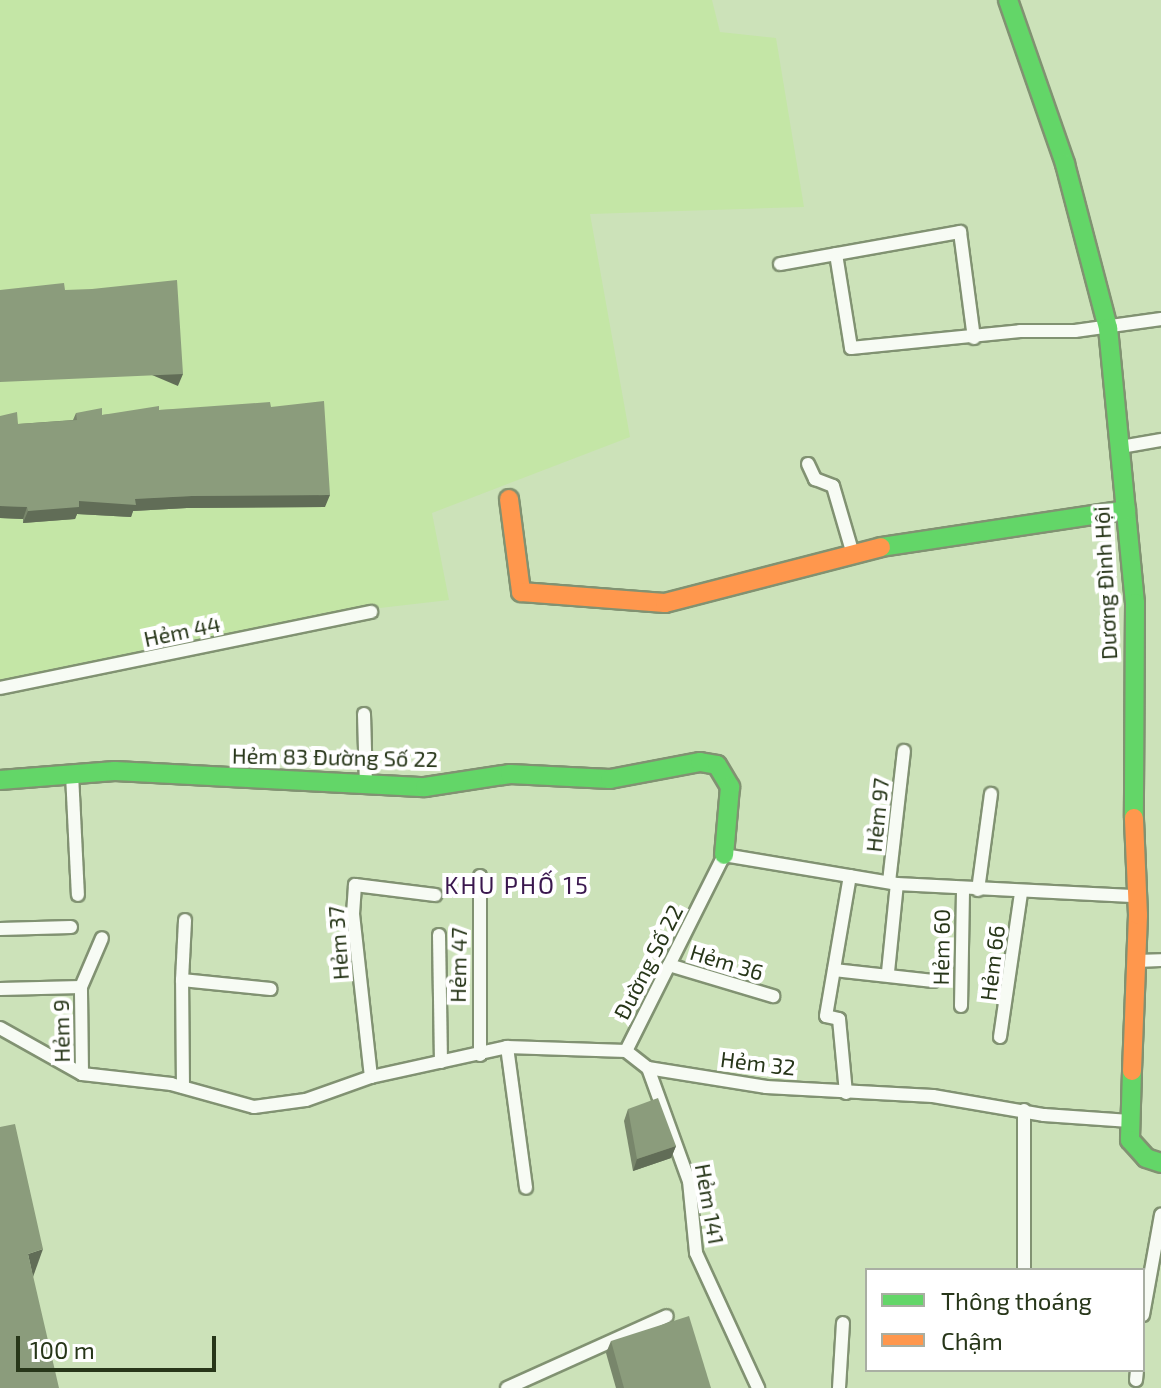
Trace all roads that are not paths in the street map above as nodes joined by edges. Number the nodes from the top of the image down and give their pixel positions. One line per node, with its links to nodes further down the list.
1 (1008, 0): 5 (street, Dương Đình Hội)
2 (836, 254): 3 (street); 6 (street); 6 (street)
3 (780, 264)
4 (1161, 319): 5 (street)
5 (1108, 328): 6 (street); 8 (street, Dương Đình Hội)
6 (974, 338)
7 (1161, 440): 8 (street)
8 (1121, 447): 11 (street, Dương Đình Hội)
9 (808, 464): 12 (street)
10 (509, 499): 12 (street)
11 (1126, 510): 12 (street); 30 (street, Dương Đình Hội)
12 (852, 551)
13 (371, 612): 14 (street, Hẻm 44)
14 (0, 688)
15 (364, 714): 19 (street)
16 (904, 751): 24 (street, Hẻm 97)
17 (72, 774): 18 (street, Hẻm 83 Đường Số 22); 19 (street, Hẻm 83 Đường Số 22); 28 (street)
18 (0, 780)
19 (366, 785): 21 (street, Hẻm 83 Đường Số 22)
20 (991, 794): 26 (street)
21 (724, 855): 23 (street); 38 (street, Đường Số 22)
22 (480, 876): 52 (street, Hẻm 47)
23 (850, 876): 24 (street); 39 (street)
24 (893, 883): 25 (street); 40 (street, Hẻm 97)
25 (963, 890): 26 (street); 47 (street, Hẻm 60)
26 (978, 890): 27 (street)
27 (1021, 893): 30 (street); 49 (street, Hẻm 66)
28 (78, 895)
29 (435, 895): 56 (street, Hẻm 37)
30 (1137, 896): 37 (street, Dương Đình Hội)
31 (185, 920): 41 (street)
32 (71, 927): 33 (street)
33 (0, 929)
34 (439, 935): 53 (street)
35 (102, 938): 43 (street)
36 (1161, 960): 37 (street)
37 (1136, 961): 60 (street, Dương Đình Hội)
38 (669, 965): 46 (street, Hẻm 36); 51 (street, Đường Số 22)
39 (834, 970): 40 (street); 58 (street)
40 (888, 972): 42 (street)
41 (182, 980): 45 (street); 57 (street)
42 (933, 981)
43 (81, 987): 44 (street); 55 (street, Hẻm 9)
44 (0, 989)
45 (271, 989)
46 (773, 996)
47 (961, 1006)
48 (0, 1028): 55 (street, Đường Số 22)
49 (1000, 1037)
50 (507, 1047): 51 (street, Đường Số 22); 52 (street, Đường Số 22); 62 (street)
51 (626, 1051): 54 (street, Hẻm 32)
52 (480, 1055): 53 (street, Đường Số 22)
53 (441, 1062): 56 (street, Đường Số 22)
54 (648, 1068): 58 (street, Hẻm 32); 69 (street, Hẻm 141)
55 (82, 1074): 57 (street, Đường Số 22)
56 (371, 1077): 57 (street, Đường Số 22)
57 (183, 1087)
58 (846, 1093): 59 (street, Hẻm 32)
59 (1024, 1110): 60 (street, Hẻm 32); 64 (street)
60 (1130, 1121): 61 (street, Dương Đình Hội)
61 (1161, 1163)
62 (526, 1188)
63 (1161, 1215): 65 (street)
64 (1024, 1268)
65 (1145, 1304)
66 (667, 1316): 68 (street)
67 (843, 1323): 70 (street)
68 (507, 1388)
69 (758, 1388)
70 (839, 1388)

